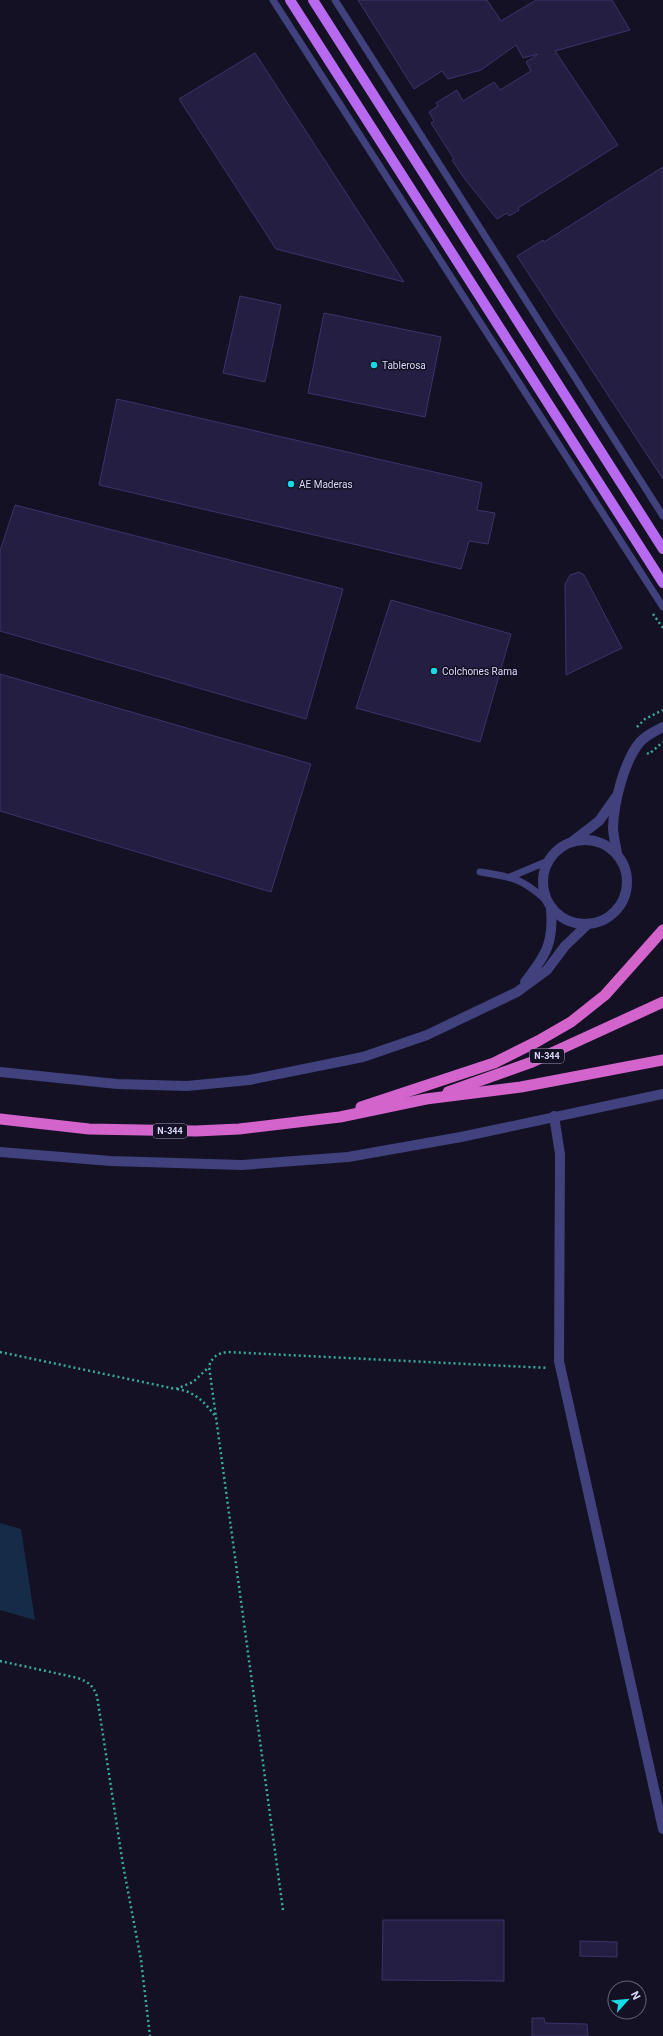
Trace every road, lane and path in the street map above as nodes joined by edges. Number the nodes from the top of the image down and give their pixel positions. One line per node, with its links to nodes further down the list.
1 (273, 0): 8 (lane)
2 (290, 0): 7 (main road)
3 (313, 0): 6 (main road)
4 (335, 0): 5 (lane)
5 (663, 516)
6 (663, 549)
7 (663, 583)
8 (663, 608)
9 (663, 727): 10 (street)
10 (618, 794): 11 (street); 12 (street)
11 (572, 841): 12 (street); 13 (street)
12 (617, 854): 17 (street)
13 (548, 861): 15 (lane); 16 (street)
14 (480, 872): 15 (lane)
15 (510, 877): 16 (lane)
16 (549, 904): 17 (street); 19 (street)
17 (587, 925): 19 (street)
18 (663, 930): 25 (highway)
19 (516, 992): 22 (street)
20 (663, 1002): 24 (highway, N-344)
21 (663, 1060): 24 (highway)
22 (0, 1072)
23 (663, 1094): 26 (street)
24 (426, 1099): 25 (highway, N-344)
25 (340, 1116): 27 (highway, N-344)
26 (554, 1116): 28 (street); 31 (street)
27 (0, 1119)
28 (0, 1152)
29 (0, 1352): 32 (path)
30 (209, 1366): 31 (path); 32 (path); 33 (path)
31 (560, 1368): 35 (street)
32 (176, 1389): 33 (path)
33 (216, 1417): 36 (path)
34 (0, 1661): 37 (path)
35 (663, 1829)
36 (283, 1910)
37 (150, 2036)

